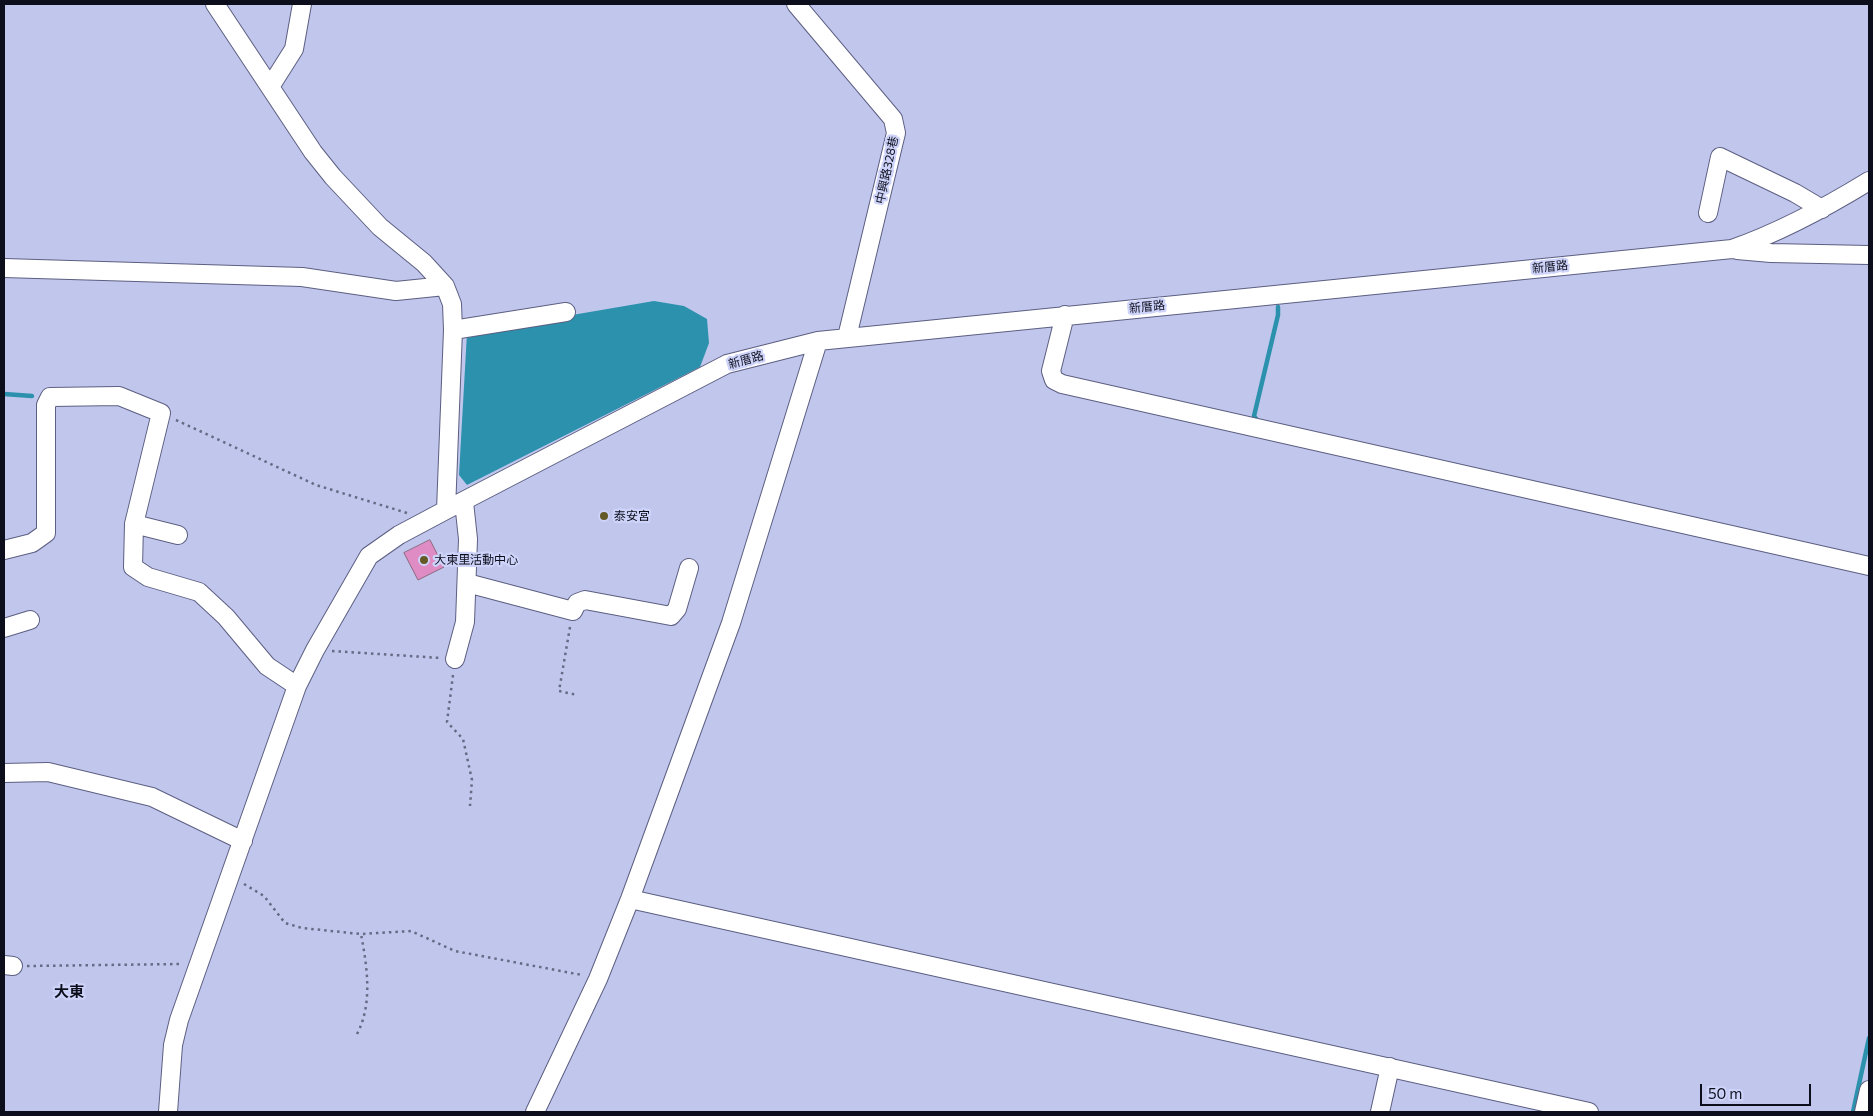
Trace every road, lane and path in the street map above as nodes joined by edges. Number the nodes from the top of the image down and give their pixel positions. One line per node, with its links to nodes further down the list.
1 (215, 4): 4 (street)
2 (302, 4): 4 (street)
3 (796, 4): 15 (street, 中興路328巷)
4 (270, 87): 11 (street)
5 (1869, 182): 6 (street, 新厝路)
6 (1822, 209): 7 (street); 8 (street, 新厝路)
7 (1708, 213)
8 (1732, 249): 9 (street); 13 (street, 新厝路)
9 (1869, 255)
10 (4, 268): 11 (street)
11 (445, 286): 14 (street)
12 (566, 312): 14 (street)
13 (1065, 315): 15 (street, 新厝路); 24 (street)
14 (453, 330): 19 (street)
15 (847, 337): 16 (street, 新厝路)
16 (818, 340): 18 (street, 新厝路); 38 (street)
17 (161, 414): 20 (path); 21 (street); 23 (street)
18 (464, 502): 19 (street, 新厝路); 26 (street)
19 (446, 510): 20 (street, 新厝路)
20 (428, 518): 30 (street, 新厝路)
21 (134, 524): 22 (street); 32 (street)
22 (178, 535)
23 (4, 550)
24 (1869, 566)
25 (689, 568): 27 (street)
26 (467, 584): 27 (street); 31 (street)
27 (573, 611): 33 (path)
28 (30, 620): 29 (street)
29 (4, 628)
30 (315, 650): 31 (path); 32 (street, 新厝路)
31 (455, 659): 35 (path)
32 (297, 686): 36 (street, 新厝路)
33 (578, 695)
34 (4, 773): 36 (street)
35 (470, 806)
36 (243, 841): 37 (street, 新厝路)
37 (230, 875): 39 (path); 40 (street, 新厝路)
38 (630, 899): 42 (street); 44 (street)
39 (361, 934): 42 (path); 43 (path)
40 (198, 964): 41 (path); 46 (street, 新厝路)
41 (8, 965)
42 (598, 979): 47 (street)
43 (356, 1034)
44 (1390, 1067): 48 (street); 49 (street)
45 (1869, 1090): 50 (street)
46 (168, 1112)
47 (535, 1112)
48 (1380, 1112)
49 (1589, 1112)
50 (1864, 1112)

